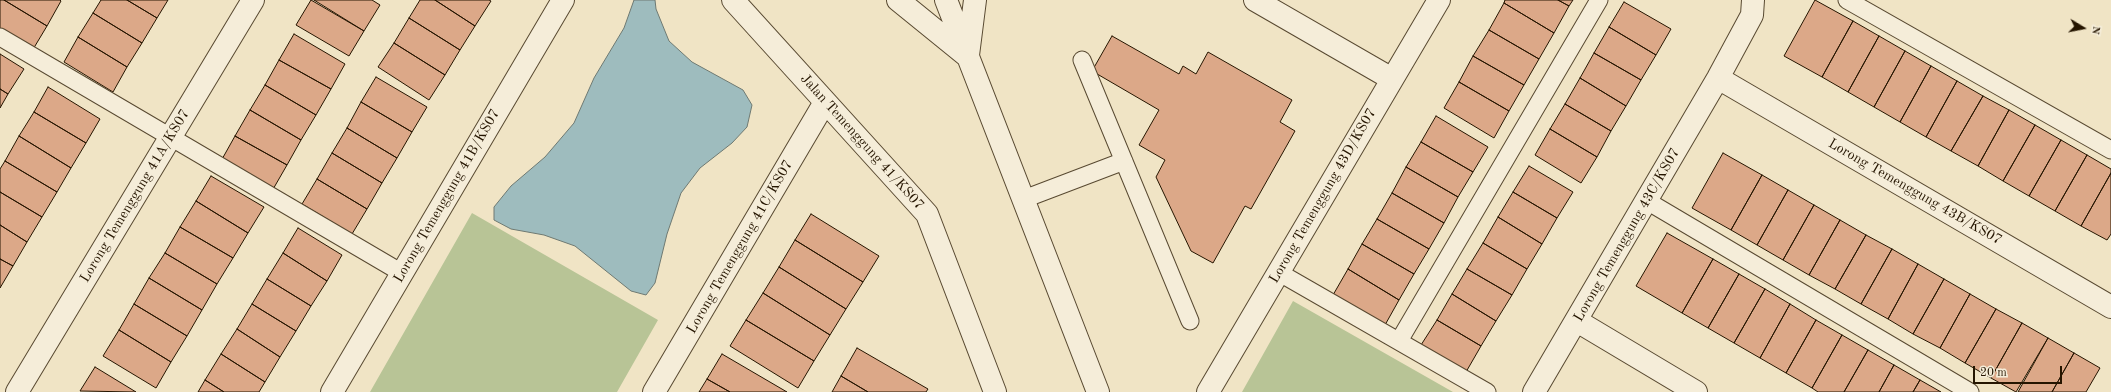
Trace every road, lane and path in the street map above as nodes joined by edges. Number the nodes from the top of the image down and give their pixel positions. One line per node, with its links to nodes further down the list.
1 (253, 0): 18 (street, Lorong Temenggung 41A/KS07)
2 (563, 0): 24 (street, Lorong Temenggung 41B/KS07)
3 (733, 0): 17 (street, Jalan Temenggung 41/KS07)
4 (898, 0): 13 (street)
5 (946, 0): 13 (street)
6 (975, 0): 13 (street)
7 (1255, 0): 16 (street)
8 (1439, 0): 16 (street, Lorong Temenggung 43D/KS07)
9 (1599, 0): 28 (lane)
10 (1753, 0): 15 (street, Lorong Temenggung 43C/KS07)
11 (1846, 0): 19 (lane)
12 (0, 37): 18 (lane)
13 (968, 56): 21 (street)
14 (1082, 60): 20 (lane)
15 (1718, 78): 22 (street, Lorong Temenggung 43C/KS07); 25 (street, Lorong Temenggung 43B/KS07)
16 (1392, 79): 23 (street, Lorong Temenggung 43D/KS07)
17 (825, 102): 29 (street, Jalan Temenggung 41/KS07); 32 (street, Lorong Temenggung 41C/KS07)
18 (170, 137): 24 (lane); 30 (street, Lorong Temenggung 41A/KS07)
19 (2111, 150)
20 (1124, 161): 21 (lane); 26 (lane)
21 (1024, 199): 33 (street)
22 (1648, 201): 27 (street, Lorong Temenggung 43C/KS07); 38 (lane)
23 (1278, 272): 28 (lane); 34 (street, Lorong Temenggung 43D/KS07)
24 (402, 273): 31 (street, Lorong Temenggung 41B/KS07)
25 (2111, 307)
26 (1190, 321)
27 (1578, 321): 36 (street, Lorong Temenggung 43C/KS07); 37 (street)
28 (1399, 342): 35 (lane)
29 (988, 387)
30 (17, 392)
31 (332, 392)
32 (654, 392)
33 (1098, 392)
34 (1208, 392)
35 (1487, 392)
36 (1534, 392)
37 (1695, 392)
38 (1970, 392)

